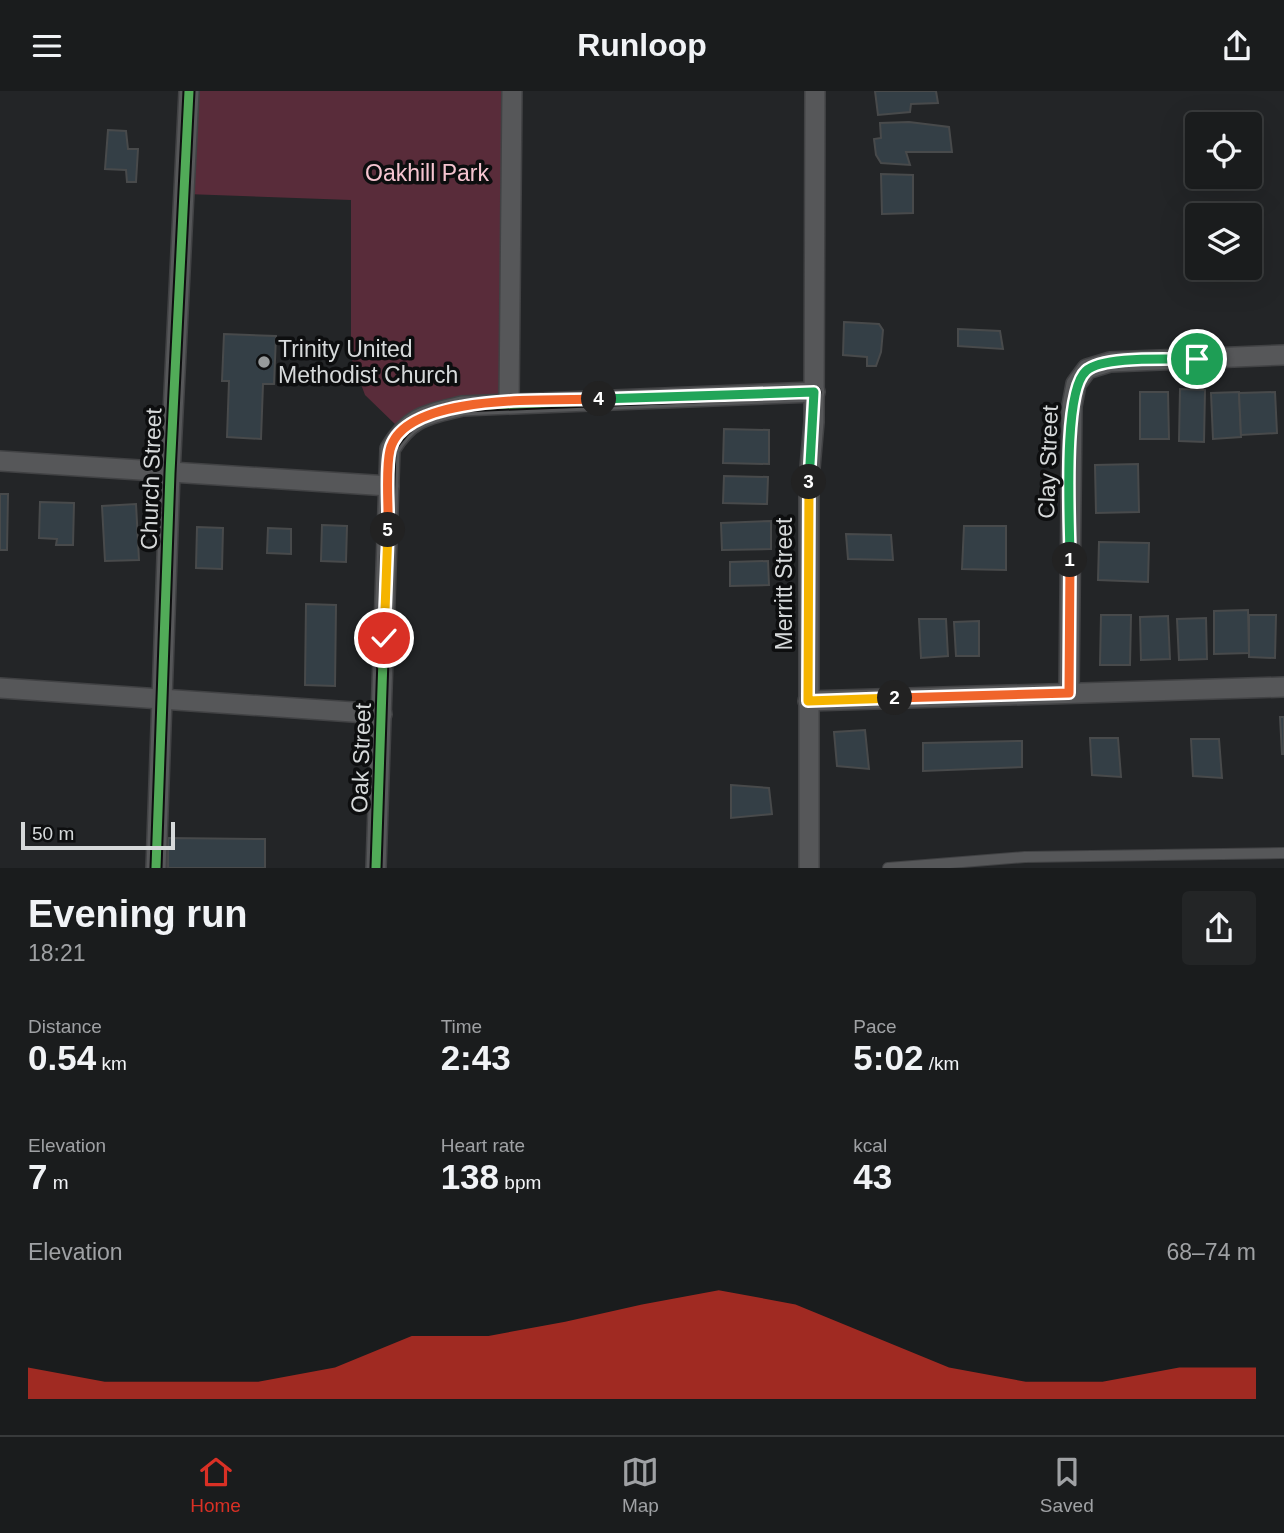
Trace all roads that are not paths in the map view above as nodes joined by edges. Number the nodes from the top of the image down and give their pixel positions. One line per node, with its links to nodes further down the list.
1 (189, 91): 8 (street, Church Street)
2 (512, 91): 6 (street)
3 (815, 91): 5 (street, Merritt Street)
4 (1284, 355): 12 (street, Clay Street)
5 (814, 392): 6 (street, Oak Street); 14 (street, Merritt Street)
6 (509, 403): 9 (street, Oak Street)
7 (0, 461): 8 (street)
8 (170, 473): 9 (street); 13 (street, Church Street)
9 (390, 487): 15 (street, Oak Street)
10 (1284, 687): 12 (street)
11 (0, 688): 13 (street)
12 (1069, 693): 14 (street)
13 (164, 700): 15 (street); 19 (street, Church Street)
14 (808, 701): 21 (street, Merritt Street)
15 (382, 714): 20 (street, Oak Street)
16 (1284, 853): 17 (lane)
17 (1066, 856): 18 (lane); 23 (lane)
18 (971, 865): 22 (lane)
19 (156, 868)
20 (376, 868)
21 (808, 868)
22 (888, 868)
23 (1057, 868)

